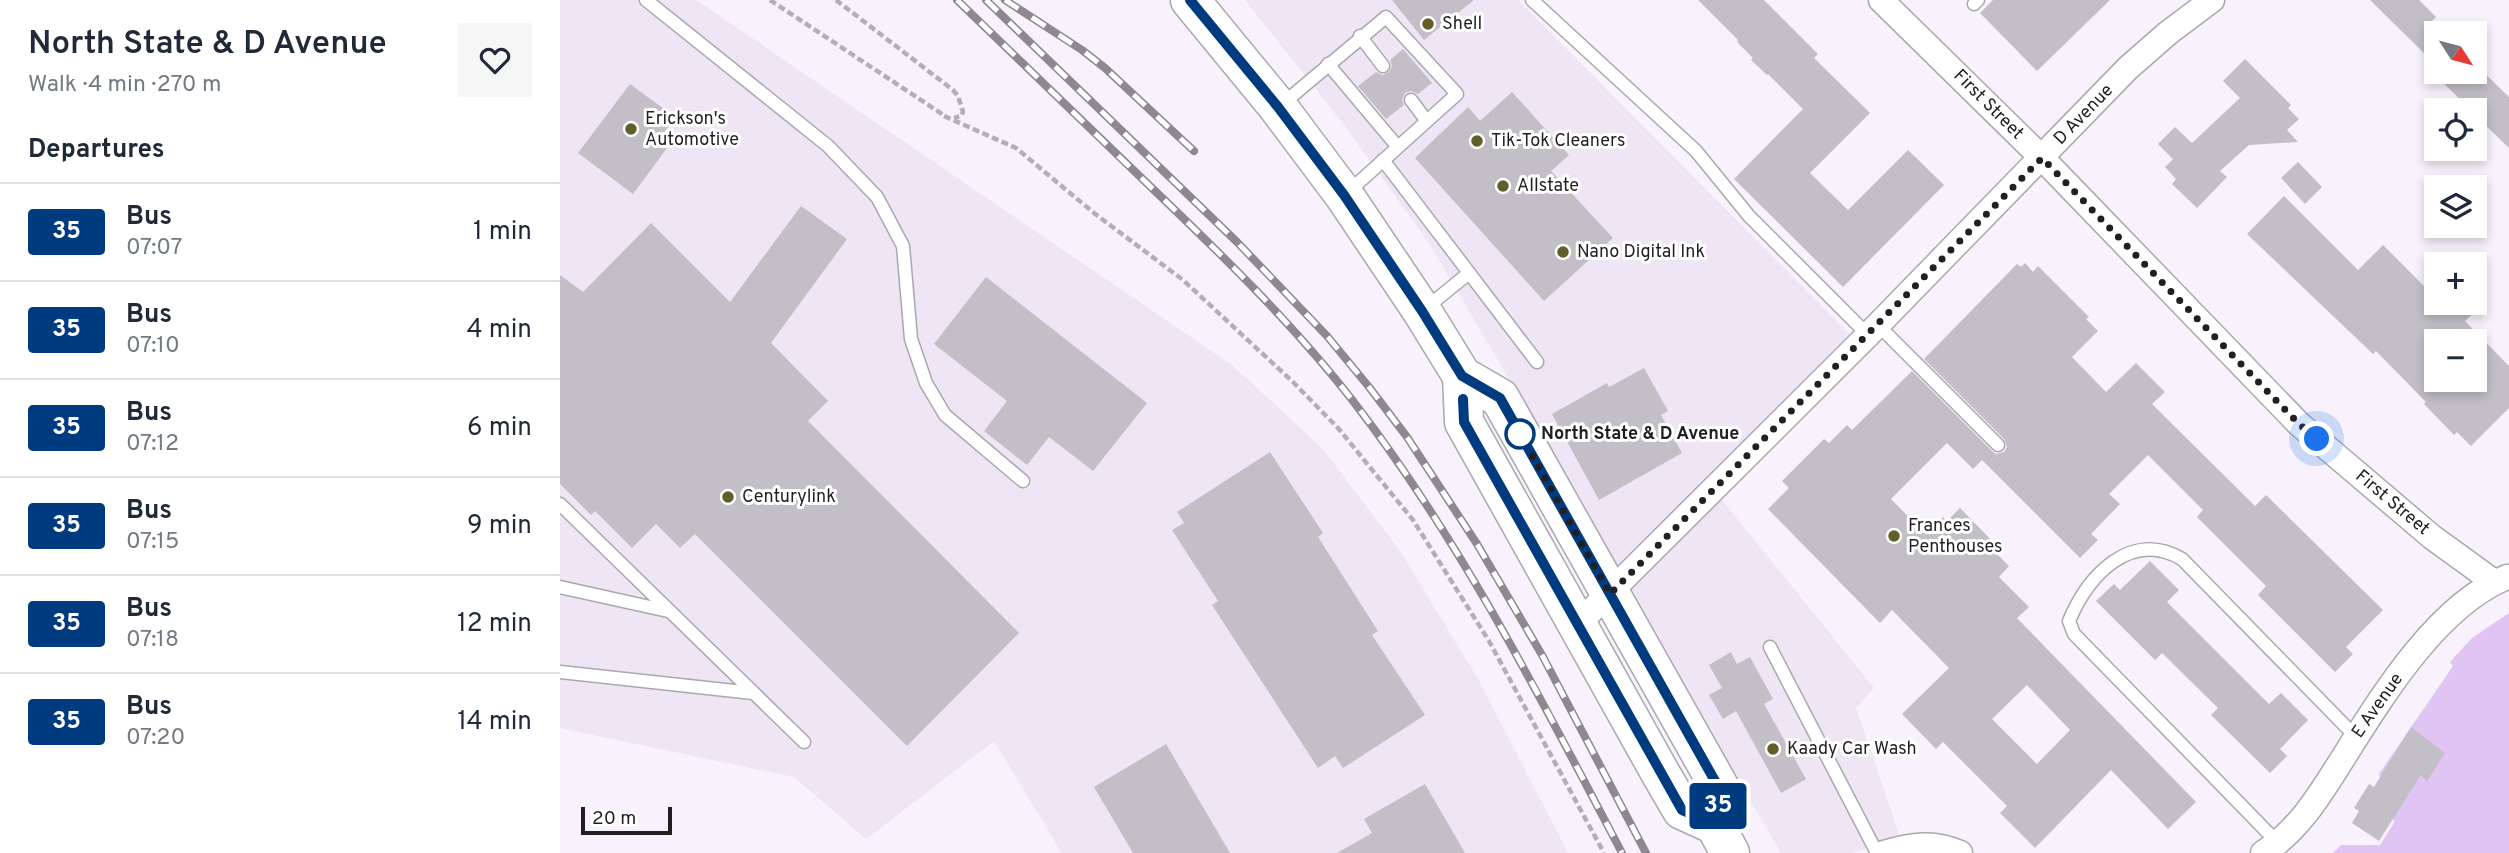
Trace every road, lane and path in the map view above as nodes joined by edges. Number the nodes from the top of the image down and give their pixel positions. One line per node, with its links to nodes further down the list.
1 (646, 0): 25 (lane)
2 (770, 0): 13 (path)
3 (836, 0): 13 (path)
4 (1189, 0): 12 (main road)
5 (1532, 0): 21 (lane)
6 (1881, 0): 16 (street, First Street)
7 (2211, 0): 16 (street, D Avenue)
8 (1360, 36): 9 (lane); 10 (lane); 14 (lane)
9 (1328, 64): 12 (lane); 15 (lane)
10 (1383, 66)
11 (1410, 100): 14 (lane)
12 (1278, 107): 18 (main road)
13 (944, 116): 39 (path)
14 (1426, 120): 15 (lane)
15 (1397, 146): 17 (lane)
16 (2042, 158): 21 (street, D Avenue); 27 (street, First Street)
17 (1383, 160): 18 (lane); 19 (lane)
18 (1344, 195): 20 (main road)
19 (1469, 273): 20 (lane); 22 (lane)
20 (1422, 311): 23 (main road)
21 (1873, 330): 24 (lane); 29 (street, D Avenue)
22 (1537, 362)
23 (1462, 376): 29 (main road); 31 (main road)
24 (1998, 445)
25 (1023, 481)
26 (560, 504): 30 (lane)
27 (2501, 579): 35 (street, E Avenue)
28 (560, 587): 30 (lane)
29 (1610, 594): 31 (street, D Avenue); 37 (main road)
30 (668, 611): 34 (lane)
31 (1577, 625): 37 (main road)
32 (1770, 647): 40 (lane)
33 (560, 672): 34 (lane)
34 (754, 693): 36 (lane)
35 (2356, 737): 38 (street, E Avenue); 38 (lane)
36 (804, 742)
37 (1722, 839)
38 (2271, 848)
39 (1604, 853)
40 (1877, 853)
41 (1884, 853): 42 (street)
42 (1960, 853)

